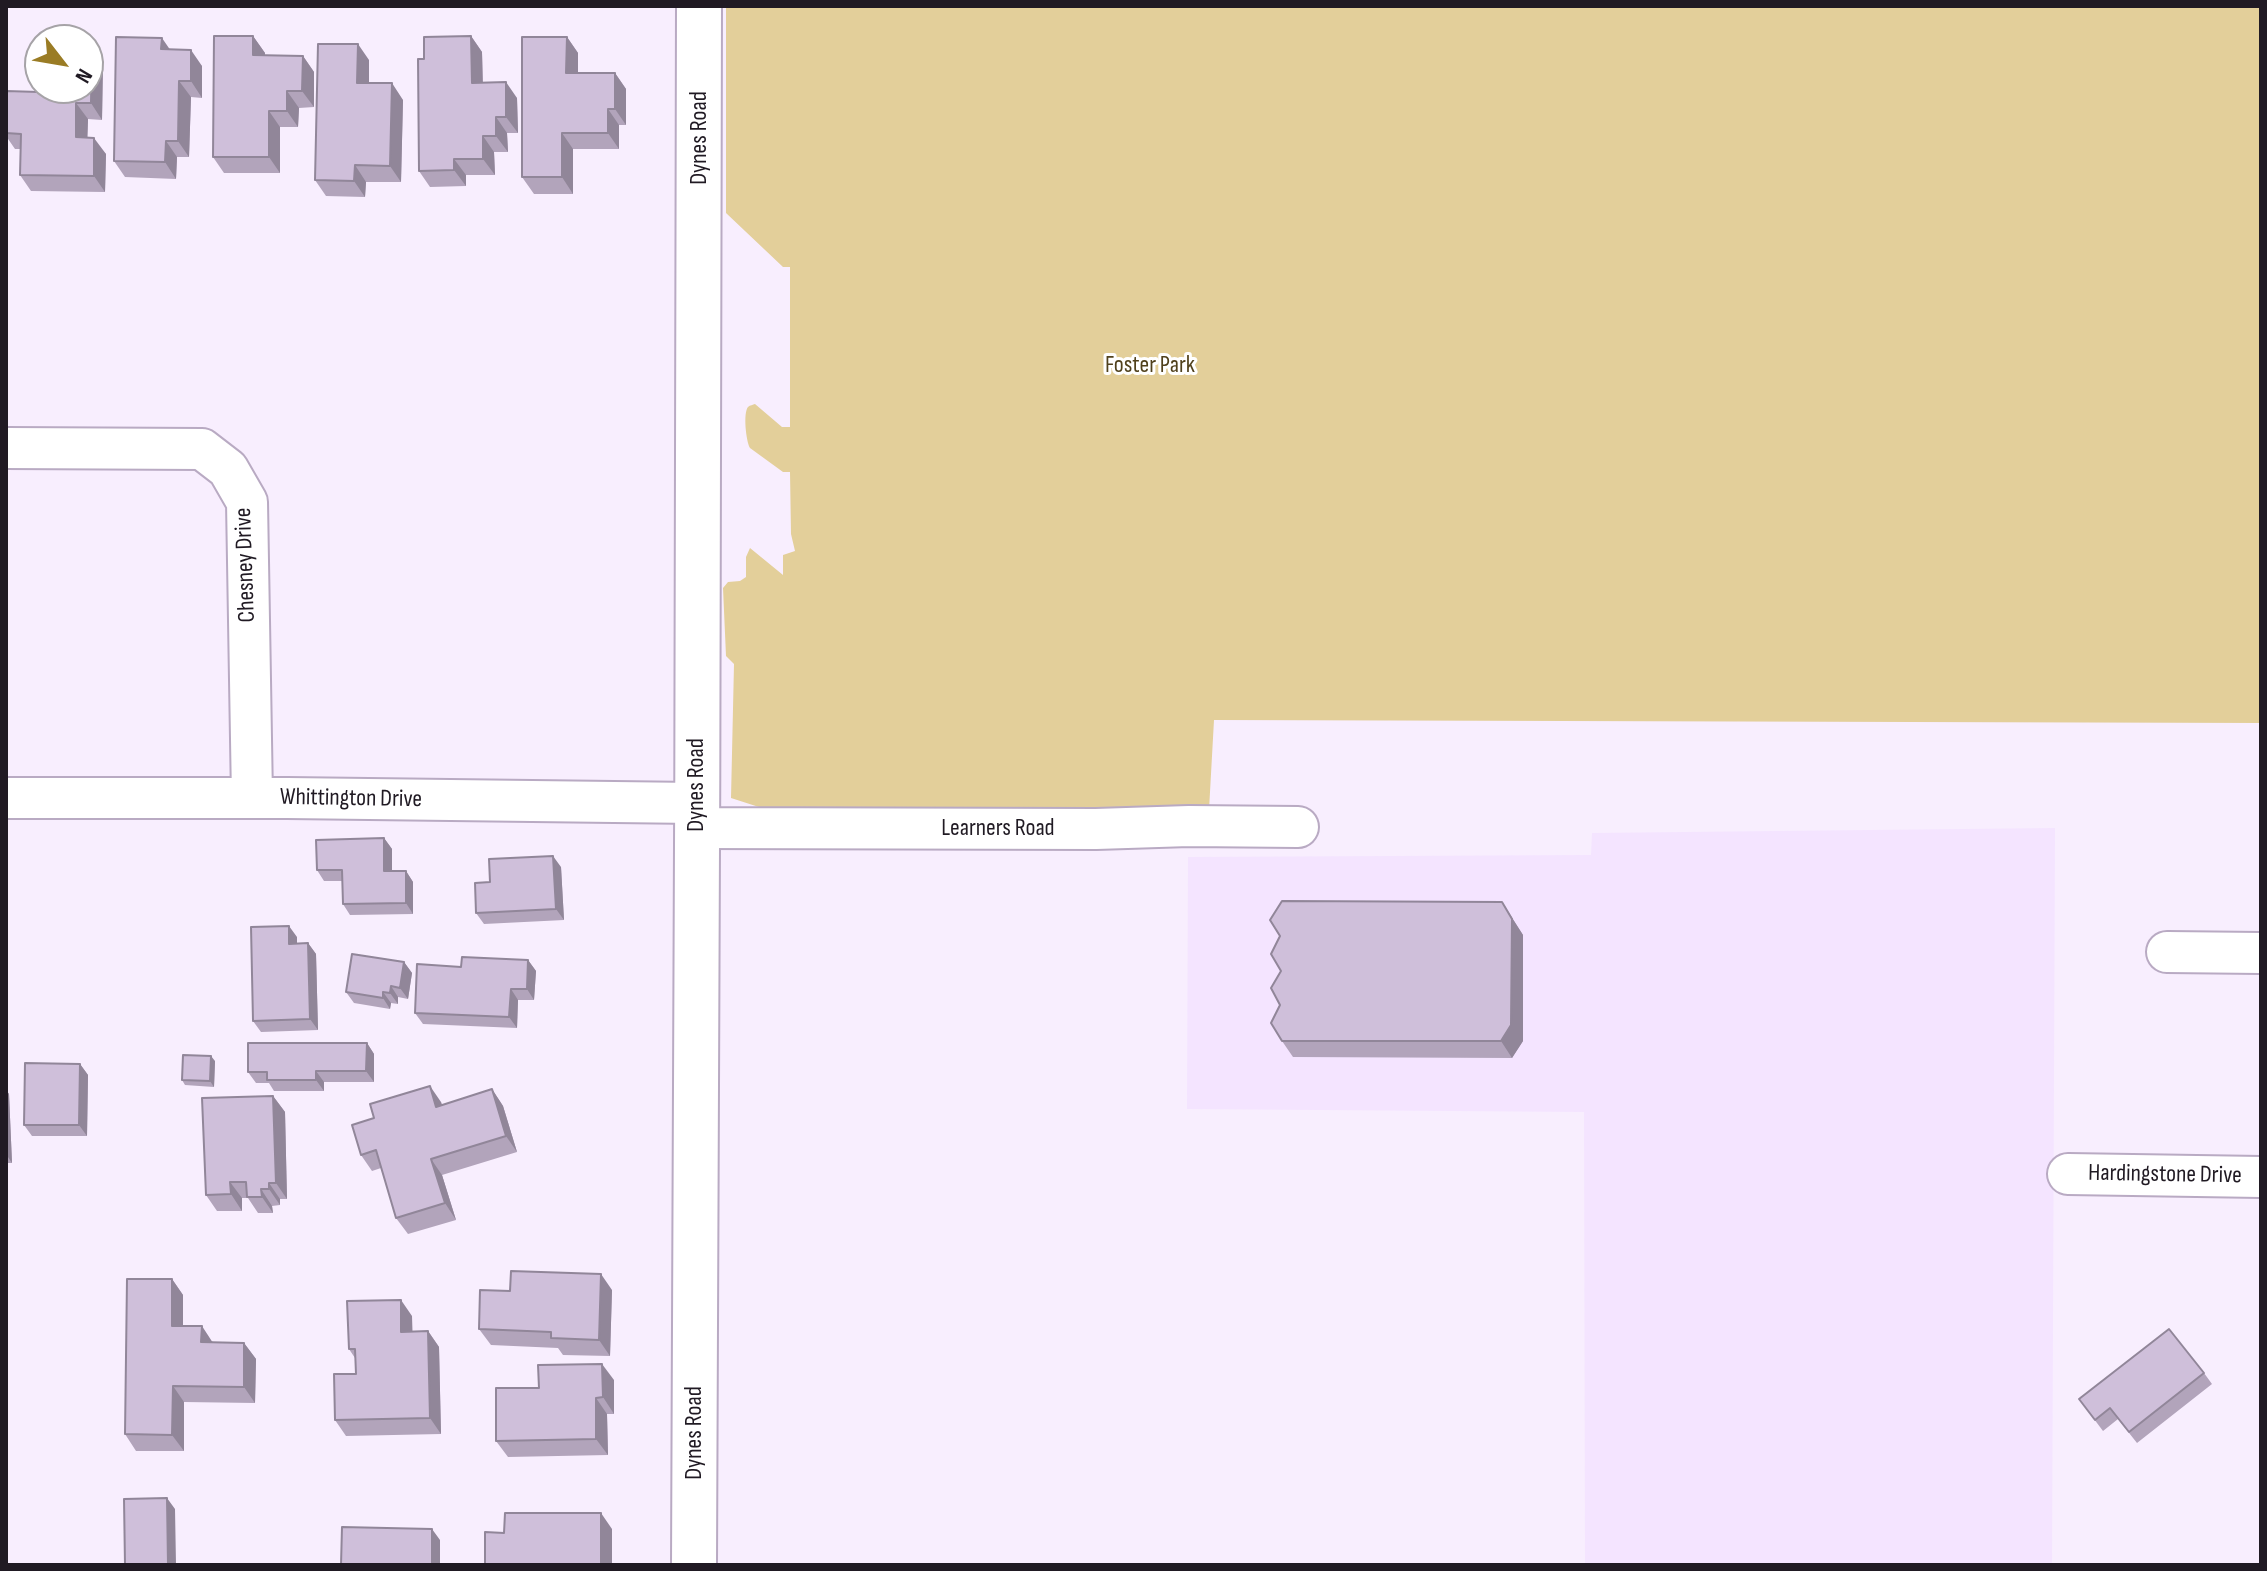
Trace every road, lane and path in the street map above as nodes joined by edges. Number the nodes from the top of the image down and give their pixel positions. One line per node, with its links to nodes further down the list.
1 (699, 6): 5 (street, Dynes Road)
2 (6, 448): 4 (street, Chesney Drive)
3 (6, 798): 4 (street, Whittington Drive)
4 (252, 798): 5 (street, Whittington Drive)
5 (696, 815): 6 (street, Learners Road); 11 (street, Dynes Road)
6 (1298, 827)
7 (2167, 952): 8 (street)
8 (2261, 953)
9 (2068, 1174): 10 (street, Hardingstone Drive)
10 (2261, 1177)
11 (694, 1565)

